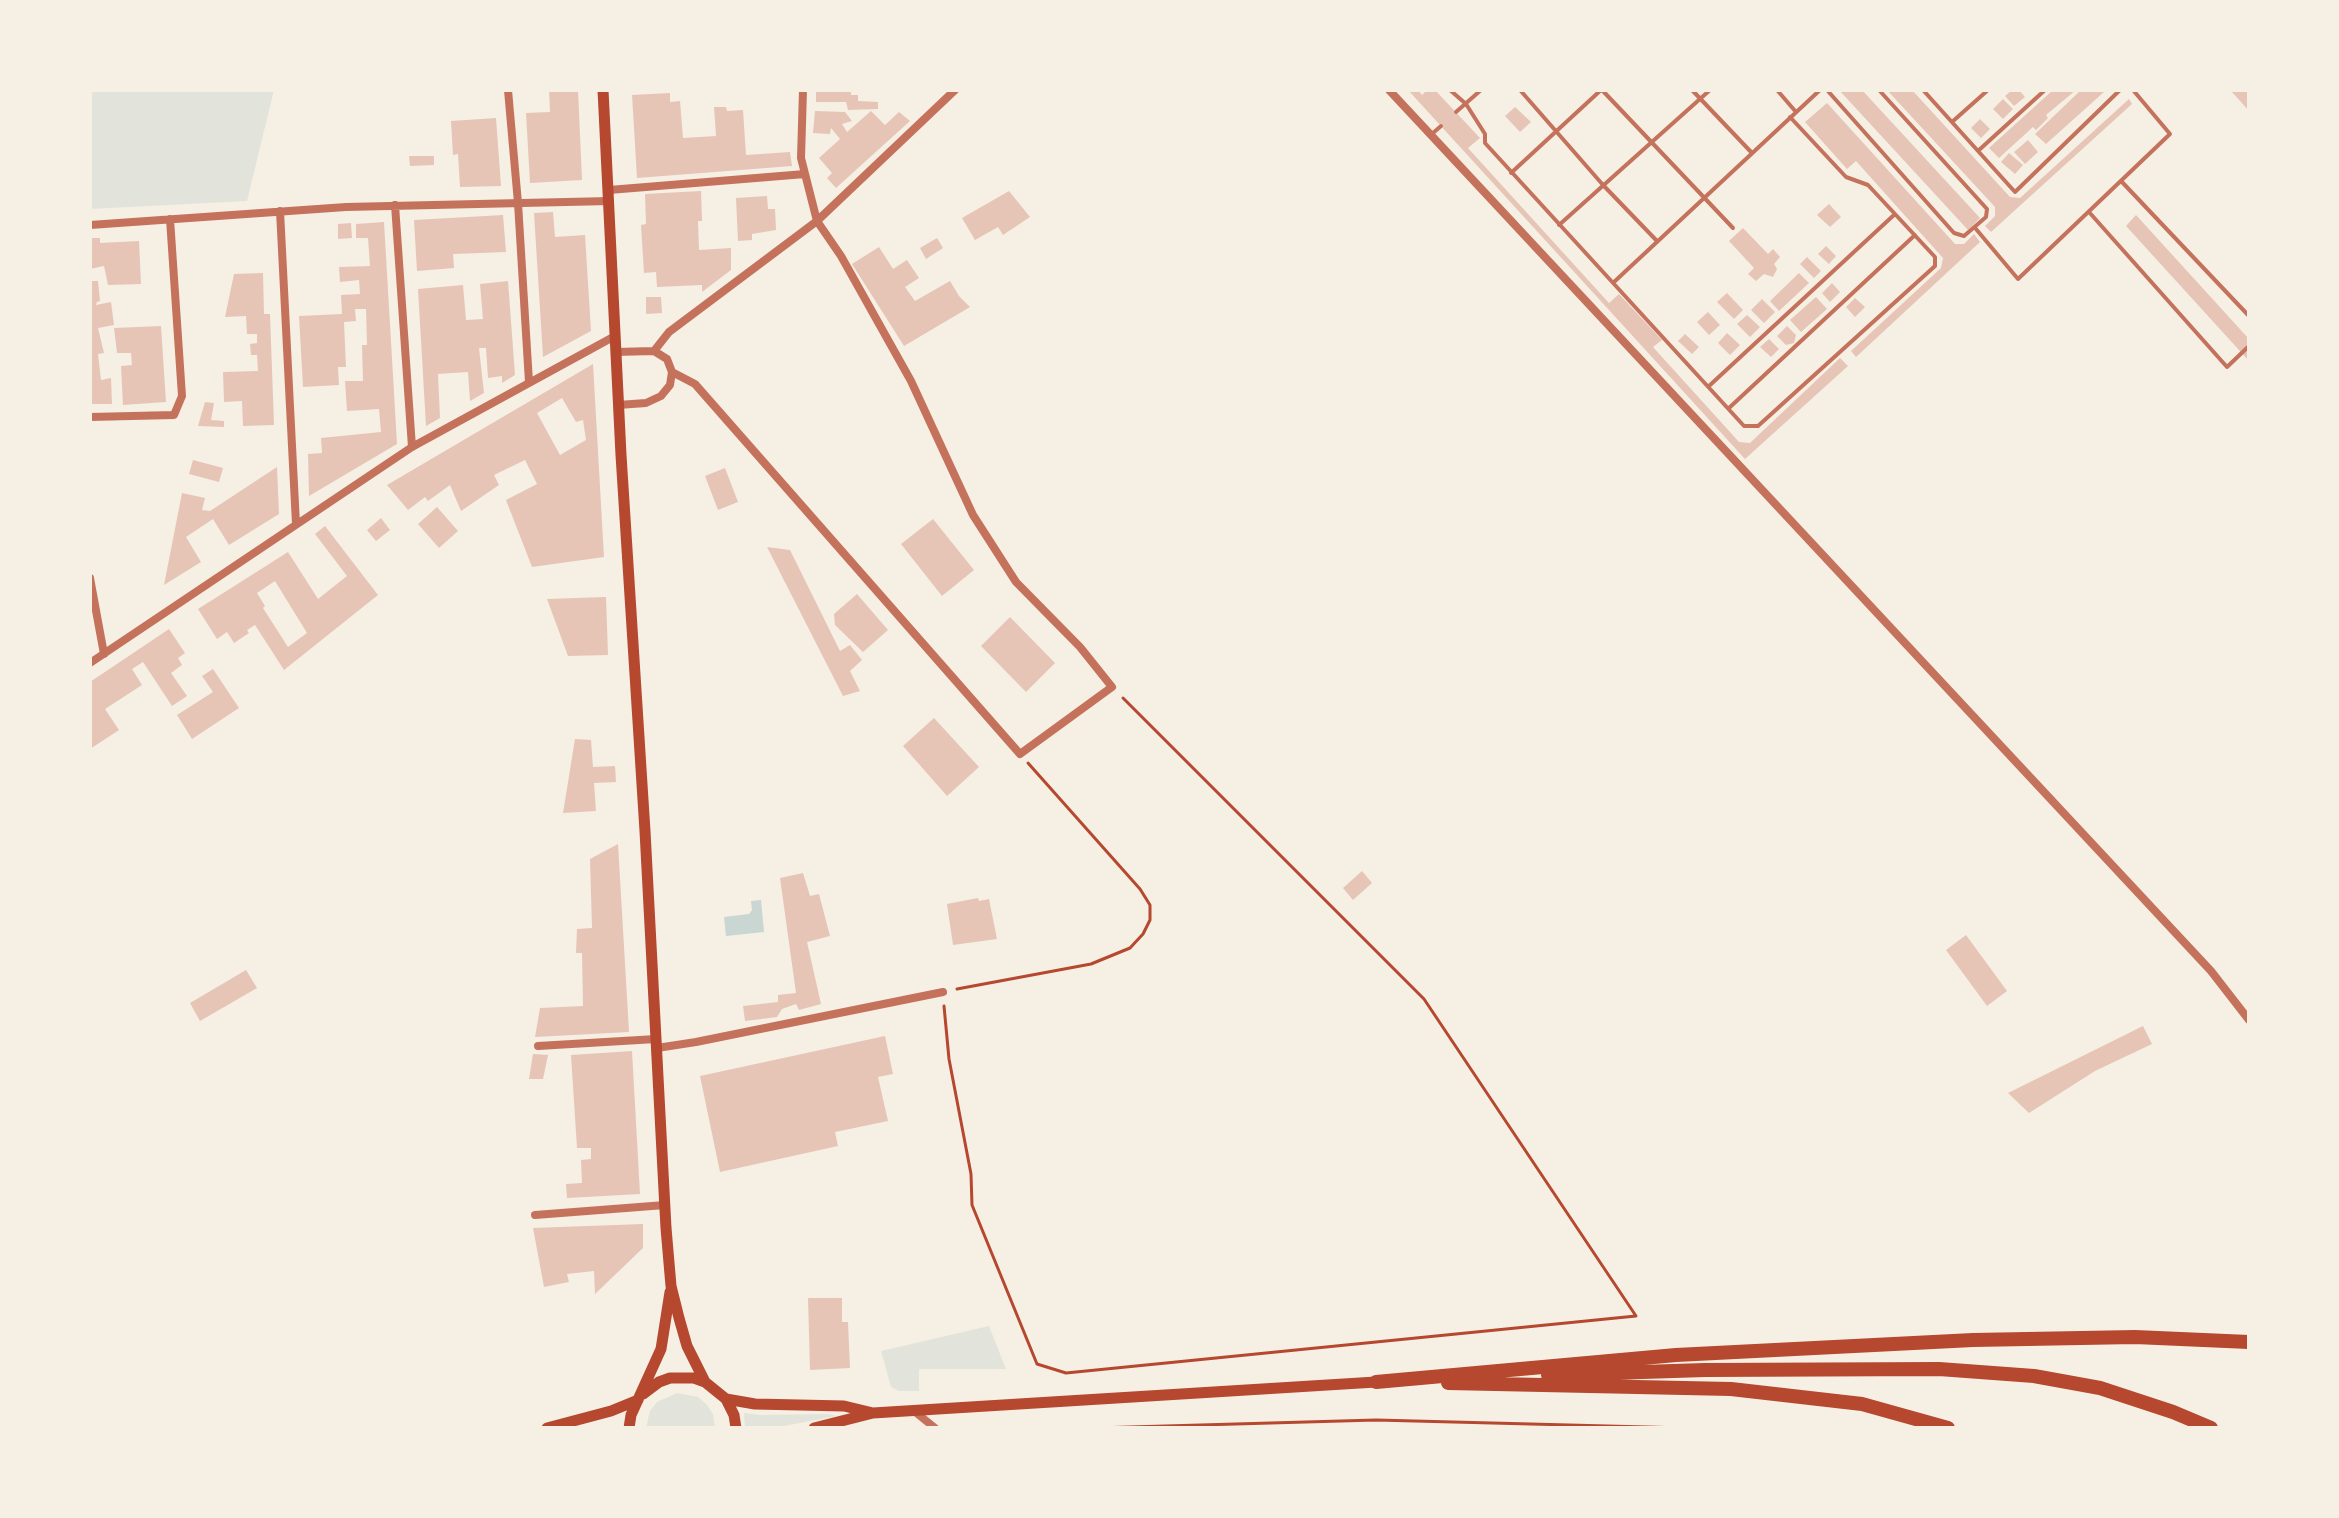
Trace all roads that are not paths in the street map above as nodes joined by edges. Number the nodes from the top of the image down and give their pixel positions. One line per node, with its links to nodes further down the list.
1 (508, 90): 39 (street)
2 (603, 90): 37 (main road)
3 (803, 90): 34 (street)
4 (955, 90): 45 (street)
5 (1389, 90): 29 (street)
6 (1450, 90): 22 (lane)
7 (1481, 90): 22 (lane)
8 (1520, 90): 28 (lane)
9 (1601, 90): 28 (lane); 30 (lane)
10 (1692, 90): 21 (lane)
11 (1710, 90): 21 (lane)
12 (1777, 90): 24 (lane)
13 (1820, 90): 24 (lane)
14 (1827, 90): 49 (lane)
15 (1879, 90): 49 (lane)
16 (1923, 90): 26 (lane)
17 (1988, 90): 26 (lane)
18 (2045, 90): 31 (lane)
19 (2120, 90): 31 (lane)
20 (2133, 90): 35 (lane)
21 (1700, 100): 30 (lane); 32 (lane)
22 (1466, 104): 23 (lane); 33 (lane)
23 (1456, 112)
24 (1796, 112): 25 (lane)
25 (1790, 117): 32 (lane); 43 (lane)
26 (1952, 122): 31 (lane)
27 (1441, 126): 29 (lane)
28 (1556, 130): 33 (lane); 36 (lane)
29 (1431, 135): 70 (street)
30 (1652, 142): 36 (lane); 38 (lane)
31 (1978, 151)
32 (1752, 153): 38 (lane)
33 (1511, 173): 47 (lane)
34 (805, 174): 37 (street); 45 (street)
35 (2122, 182): 42 (lane); 53 (lane)
36 (1603, 185): 47 (lane); 51 (lane)
37 (610, 195): 39 (street); 54 (main road)
38 (1705, 198): 48 (lane); 51 (lane)
39 (518, 203): 40 (street); 59 (street)
40 (395, 205): 41 (street); 64 (street)
41 (280, 211): 44 (street); 65 (street)
42 (2089, 212): 49 (lane); 55 (lane)
43 (1895, 214): 50 (lane); 60 (lane)
44 (170, 219): 46 (street); 63 (street)
45 (817, 221): 56 (street); 58 (street)
46 (90, 225)
47 (1559, 225): 52 (lane)
48 (1733, 228)
49 (1976, 228)
50 (1915, 235): 62 (lane); 62 (lane)
51 (1657, 241): 52 (lane)
52 (1614, 282): 60 (lane)
53 (2249, 316)
54 (615, 336): 57 (main road); 59 (street)
55 (2249, 346)
56 (654, 351): 57 (street); 58 (street)
57 (615, 352): 61 (main road)
58 (672, 372): 61 (street)
59 (529, 382): 64 (street)
60 (1708, 387): 62 (lane)
61 (618, 405): 71 (main road)
62 (1728, 409)
63 (90, 417)
64 (412, 447): 65 (street)
65 (296, 524): 67 (street)
66 (90, 578): 67 (street)
67 (104, 654): 68 (street)
68 (90, 663)
69 (943, 992): 71 (street)
70 (2249, 1020)
71 (657, 1044): 72 (street); 73 (main road)
72 (538, 1046)
73 (665, 1205): 74 (street); 75 (main road)
74 (535, 1215)
75 (671, 1286): 77 (main road); 79 (main road)
76 (2249, 1342): 78 (highway)
77 (705, 1382): 79 (main road); 80 (main road)
78 (1376, 1382): 81 (main road); 88 (highway); 89 (highway)
79 (639, 1398): 83 (main road); 84 (main road)
80 (726, 1399): 82 (main road); 85 (main road)
81 (914, 1411): 82 (main road); 87 (street)
82 (873, 1413): 86 (main road)
83 (547, 1428)
84 (629, 1428)
85 (736, 1428)
86 (814, 1428)
87 (935, 1428)
88 (1948, 1428)
89 (2211, 1428)

